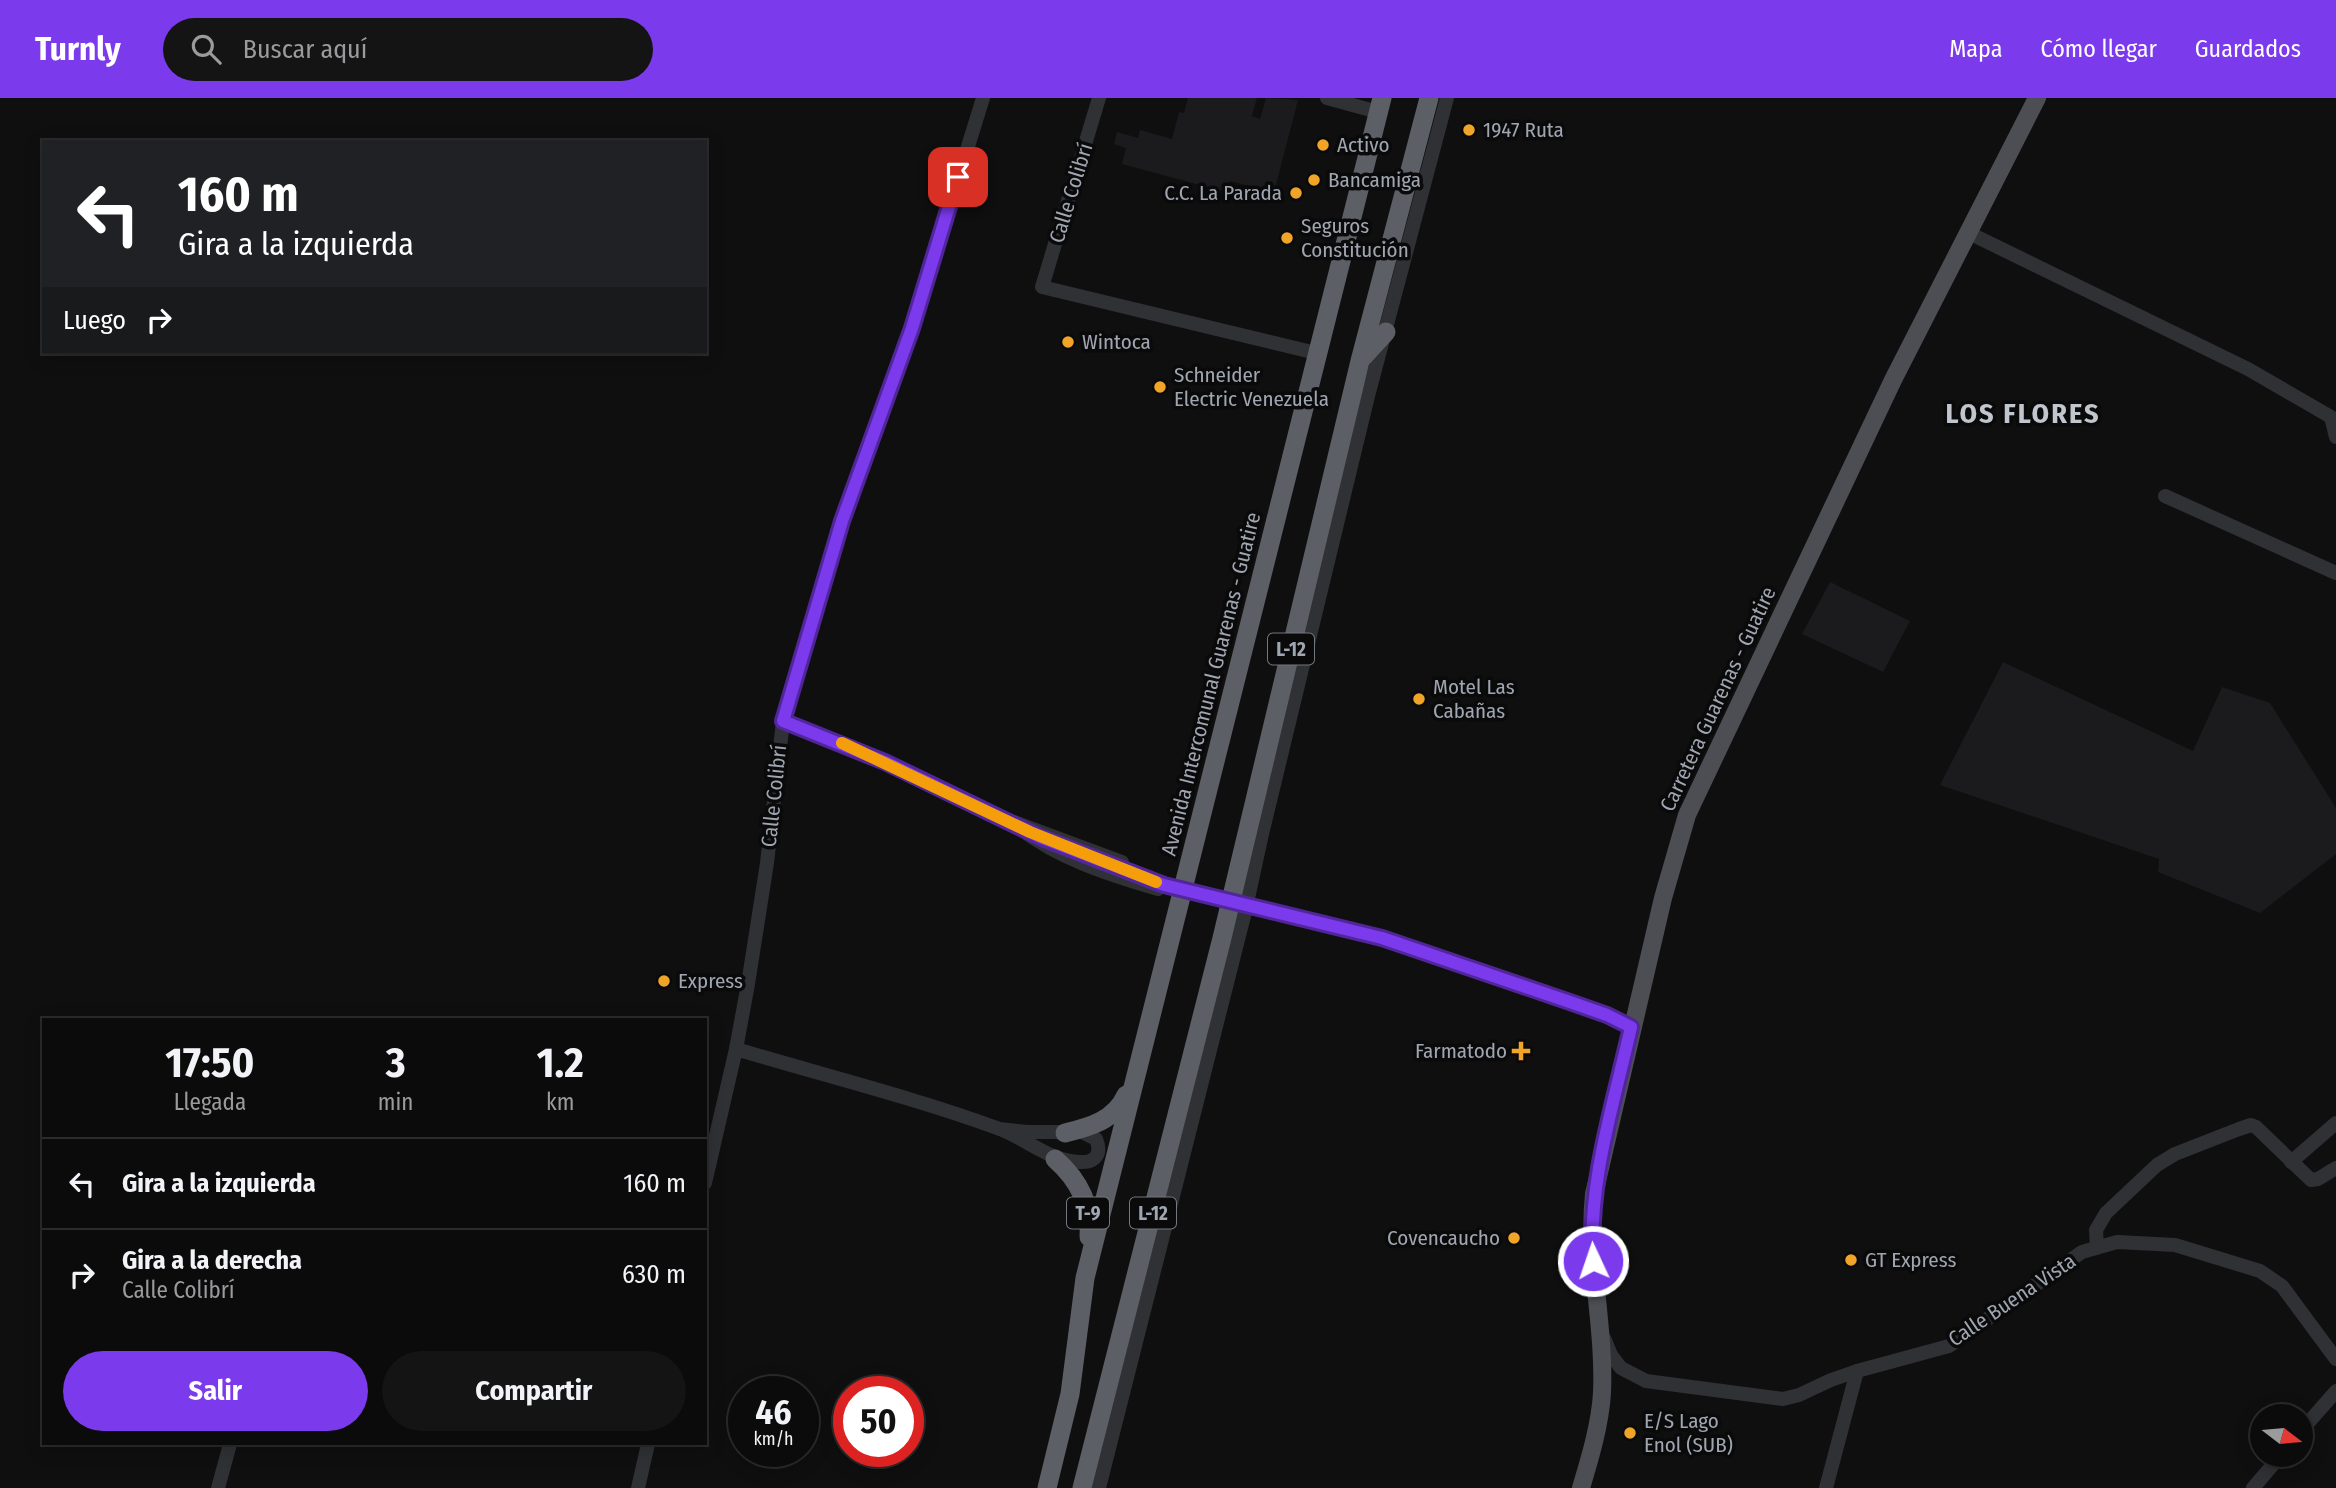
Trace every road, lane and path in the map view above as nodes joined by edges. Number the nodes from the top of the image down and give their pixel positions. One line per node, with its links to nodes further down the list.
1 (983, 98): 15 (street, Calle Colibrí)
2 (1099, 98): 10 (street, Calle Colibrí)
3 (1327, 98): 7 (street)
4 (1429, 98): 11 (highway, L-12)
5 (1447, 98): 9 (street, L-12)
6 (2036, 98): 8 (main road, Carretera Guarenas - Guatire)
7 (1380, 105): 10 (highway, Avenida Intercomunal Guarenas - Guatire / L-12)
8 (1969, 233): 12 (street); 27 (main road, Carretera Guarenas - Guatire)
9 (1386, 332): 11 (highway); 20 (street, L-12)
10 (1316, 353): 19 (highway, Avenida Intercomunal Guarenas - Guatire / L-12)
11 (1360, 361): 16 (highway, L-12)
12 (2336, 437)
13 (2165, 496): 14 (street)
14 (2336, 573)
15 (783, 721): 17 (street); 28 (street, Calle Colibrí)
16 (1257, 791): 20 (highway); 21 (highway, L-12)
17 (995, 815): 18 (street); 22 (street)
18 (1017, 826): 22 (street); 25 (street, bridge)
19 (1197, 832): 22 (highway); 26 (highway, Avenida Intercomunal Guarenas - Guatire / L-12)
20 (1262, 834): 23 (street, L-12)
21 (1237, 876): 23 (highway); 24 (highway, L-12)
22 (1160, 883): 26 (highway)
23 (1246, 904): 24 (highway); 25 (highway); 51 (street, L-12)
24 (1222, 938): 50 (highway, L-12)
25 (1382, 938): 27 (street)
26 (1171, 943): 29 (highway, Avenida Intercomunal Guarenas - Guatire / L-12)
27 (1631, 1027): 39 (main road, Carretera Guarenas - Guatire)
28 (736, 1049): 31 (street); 36 (street, Calle Colibrí)
29 (1137, 1072): 32 (highway); 38 (highway, Avenida Intercomunal Guarenas - Guatire / L-12)
30 (2336, 1123): 34 (street)
31 (999, 1129): 32 (street); 33 (street)
32 (1065, 1133): 33 (street)
33 (1055, 1159): 38 (highway, T-9)
34 (2291, 1162): 35 (street); 37 (street)
35 (2336, 1168)
36 (707, 1174)
37 (2096, 1247): 40 (street, Calle Buena Vista); 41 (street, Calle Buena Vista)
38 (1086, 1278): 49 (highway, Avenida Intercomunal Guarenas - Guatire / L-12)
39 (1598, 1323): 41 (street, Calle Buena Vista); 52 (main road, Carretera Guarenas - Guatire)
40 (2336, 1359)
41 (1857, 1371): 53 (street)
42 (2336, 1391): 43 (street)
43 (2314, 1416)
44 (230, 1445): 47 (street)
45 (648, 1445): 48 (street)
46 (2271, 1467): 54 (street)
47 (218, 1488)
48 (638, 1488)
49 (1047, 1488)
50 (1082, 1488)
51 (1099, 1488)
52 (1581, 1488)
53 (1826, 1488)
54 (2253, 1488)

